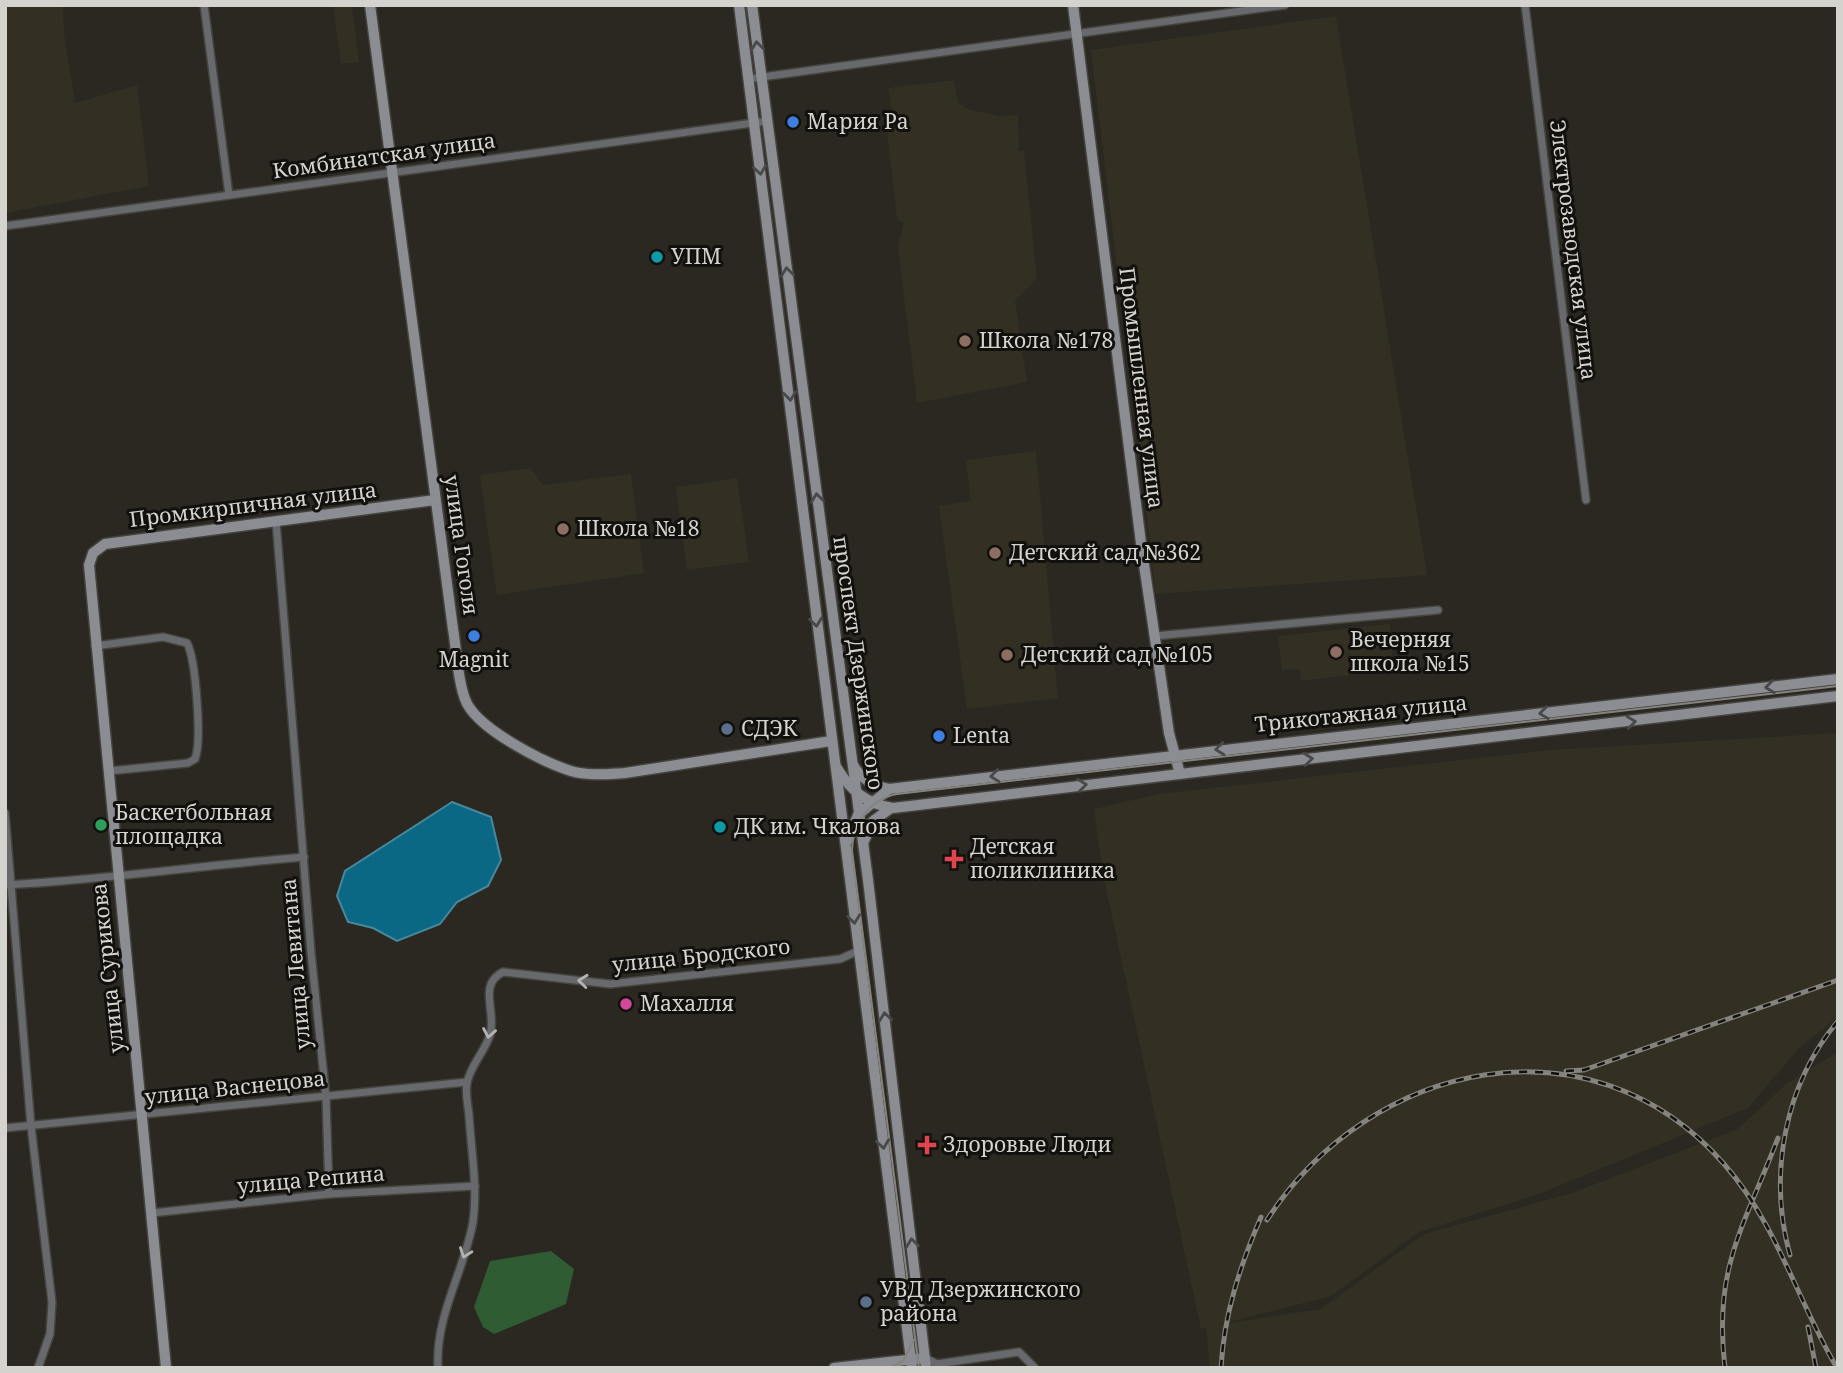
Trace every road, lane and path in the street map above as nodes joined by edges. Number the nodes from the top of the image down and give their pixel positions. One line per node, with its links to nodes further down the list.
1 (204, 5): 14 (street)
2 (370, 5): 13 (main road, улица Гоголя)
3 (739, 5): 10 (main road, проспект Дзержинского)
4 (752, 5): 9 (main road, проспект Дзержинского, one-way to 4)
5 (1073, 5): 8 (main road, Промышленная улица)
6 (1285, 5): 8 (street)
7 (1525, 5): 17 (street, Электрозаводская улица)
8 (1077, 33): 9 (street); 21 (main road, Промышленная улица)
9 (761, 77): 10 (street); 11 (main road, проспект Дзержинского)
10 (748, 79): 12 (main road, проспект Дзержинского)
11 (768, 121): 12 (street, Комбинатская улица); 27 (main road, проспект Дзержинского, one-way to 11)
12 (753, 124): 13 (street, Комбинатская улица); 25 (main road, проспект Дзержинского, one-way to 25)
13 (390, 172): 14 (street, Комбинатская улица); 16 (main road, улица Гоголя)
14 (229, 195): 15 (street, Комбинатская улица)
15 (5, 226)
16 (435, 500): 18 (main road, Промкирпичная улица); 25 (main road, улица Гоголя)
17 (1586, 500)
18 (276, 522): 19 (main road, Промкирпичная улица); 39 (street, улица Левитана)
19 (89, 565): 22 (main road, улица Сурикова)
20 (1438, 610): 21 (street)
21 (1154, 636): 26 (main road, Промышленная улица)
22 (95, 646): 29 (main road, улица Сурикова); 29 (street)
23 (1838, 679): 26 (main road, Трикотажная улица, one-way to 26)
24 (1838, 696): 30 (main road, Трикотажная улица, one-way to 24)
25 (831, 741): 28 (main road, проспект Дзержинского)
26 (1173, 755): 30 (main road, Промышленная улица); 31 (main road, Трикотажная улица, one-way to 31)
27 (851, 760): 31 (main road); 32 (main road, проспект Дзержинского)
28 (834, 764): 32 (main road); 38 (main road, проспект Дзержинского)
29 (109, 771): 40 (main road, улица Сурикова)
30 (1180, 774): 34 (main road, Трикотажная улица, one-way to 30)
31 (889, 789): 33 (main road)
32 (855, 792): 33 (main road); 36 (main road, проспект Дзержинского)
33 (870, 802): 34 (main road); 36 (main road)
34 (893, 808): 37 (main road)
35 (5, 813): 41 (street)
36 (858, 815): 37 (main road, проспект Дзержинского); 38 (main road)
37 (863, 845): 52 (main road, проспект Дзержинского, one-way to 37)
38 (845, 851): 42 (main road, проспект Дзержинского, one-way to 42)
39 (304, 857): 40 (street); 44 (street, улица Левитана)
40 (118, 878): 41 (street); 45 (main road, улица Сурикова)
41 (8, 885): 46 (street)
42 (858, 951): 43 (street, улица Бродского, one-way to 43); 51 (main road, проспект Дзержинского, one-way to 51)
43 (467, 1082): 44 (street, улица Васнецова); 48 (street)
44 (326, 1097): 45 (street, улица Васнецова); 49 (street, улица Левитана)
45 (143, 1115): 46 (street, улица Васнецова); 50 (main road, улица Сурикова)
46 (31, 1126): 47 (street, улица Васнецова); 53 (street)
47 (5, 1128)
48 (475, 1186): 49 (street, улица Репина); 55 (street, one-way to 55)
49 (329, 1194): 50 (street, улица Репина)
50 (152, 1213): 54 (main road, улица Сурикова)
51 (911, 1364): 52 (main road); 56 (main road)
52 (930, 1364): 57 (street)
53 (38, 1368)
54 (166, 1368)
55 (438, 1368)
56 (834, 1368)
57 (1035, 1368)

